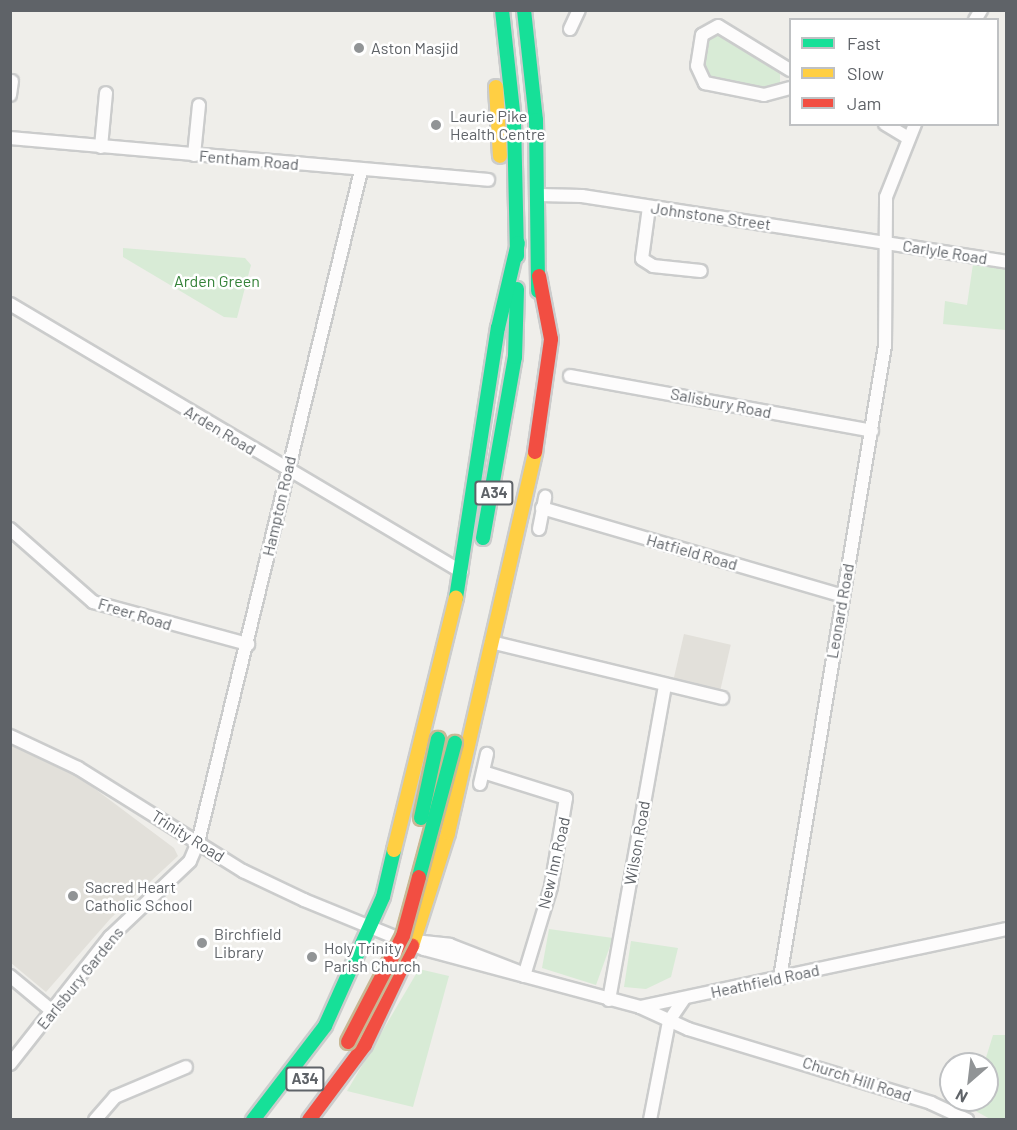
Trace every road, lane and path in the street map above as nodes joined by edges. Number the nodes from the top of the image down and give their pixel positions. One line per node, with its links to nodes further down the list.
1 (489, 10): 24 (highway)
2 (502, 10): 24 (highway, A34)
3 (524, 10): 13 (highway, A34)
4 (537, 10): 13 (highway)
5 (579, 10): 6 (street)
6 (570, 29)
7 (789, 69): 9 (street)
8 (12, 81): 11 (street)
9 (789, 88)
10 (106, 93): 18 (street)
11 (10, 95)
12 (199, 105): 19 (street)
13 (536, 120): 22 (highway, A34)
14 (888, 126): 17 (street)
15 (914, 126): 17 (street, Leonard Road)
16 (10, 138): 18 (street, Fentham Road)
17 (908, 138): 25 (street, Leonard Road)
18 (101, 147): 19 (street, Fentham Road)
19 (194, 155): 20 (street, Fentham Road)
20 (361, 171): 21 (street, Fentham Road); 33 (street, Hampton Road)
21 (488, 180)
22 (539, 195): 23 (street, Johnstone Street); 29 (highway, A34)
23 (649, 207): 25 (street, Johnstone Street); 28 (street)
24 (517, 208): 26 (highway, A34)
25 (883, 242): 27 (street, Carlyle Road); 32 (street, Leonard Road)
26 (518, 243): 36 (highway); 58 (highway, A34, bridge)
27 (1006, 262)
28 (701, 271)
29 (539, 276): 38 (highway); 58 (highway, A34, bridge)
30 (10, 304): 33 (street, Arden Road)
31 (570, 376): 32 (street, Salisbury Road)
32 (872, 430): 37 (street, Leonard Road)
33 (286, 471): 36 (street, Arden Road); 39 (street, Hampton Road)
34 (10, 529): 39 (street, Freer Road)
35 (538, 529): 37 (street, Hatfield Road)
36 (462, 572): 46 (highway)
37 (842, 596): 51 (street, Leonard Road)
38 (491, 642): 40 (street); 45 (highway)
39 (248, 644): 44 (street, Hampton Road)
40 (664, 687): 41 (street); 53 (street, Wilson Road)
41 (722, 698)
42 (10, 736): 44 (street, Trinity Road)
43 (487, 754): 50 (street, New Inn Road)
44 (198, 842): 46 (street, Trinity Road); 55 (street, Earlsbury Gardens)
45 (434, 877): 46 (highway); 48 (highway)
46 (376, 928): 48 (street, Trinity Road); 57 (highway)
47 (1006, 929): 51 (street, Heathfield Road)
48 (410, 940): 50 (street, Heathfield Road); 57 (highway); 65 (highway)
49 (10, 976): 55 (street)
50 (524, 976): 53 (street, Heathfield Road)
51 (780, 978): 52 (street, Heathfield Road)
52 (684, 999): 54 (street, Heathfield Road); 56 (street)
53 (609, 1000): 54 (street, Heathfield Road)
54 (640, 1006): 56 (street, Church Hill Road)
55 (52, 1011): 59 (street, Earlsbury Gardens)
56 (669, 1021): 66 (street); 67 (street, Church Hill Road)
57 (325, 1026): 62 (highway)
58 (342, 1039): 63 (highway, A34); 64 (highway, A34)
59 (10, 1064)
60 (186, 1066): 61 (street)
61 (95, 1119)
62 (253, 1119)
63 (272, 1119)
64 (292, 1119)
65 (309, 1119)
66 (650, 1119)
67 (967, 1119)

